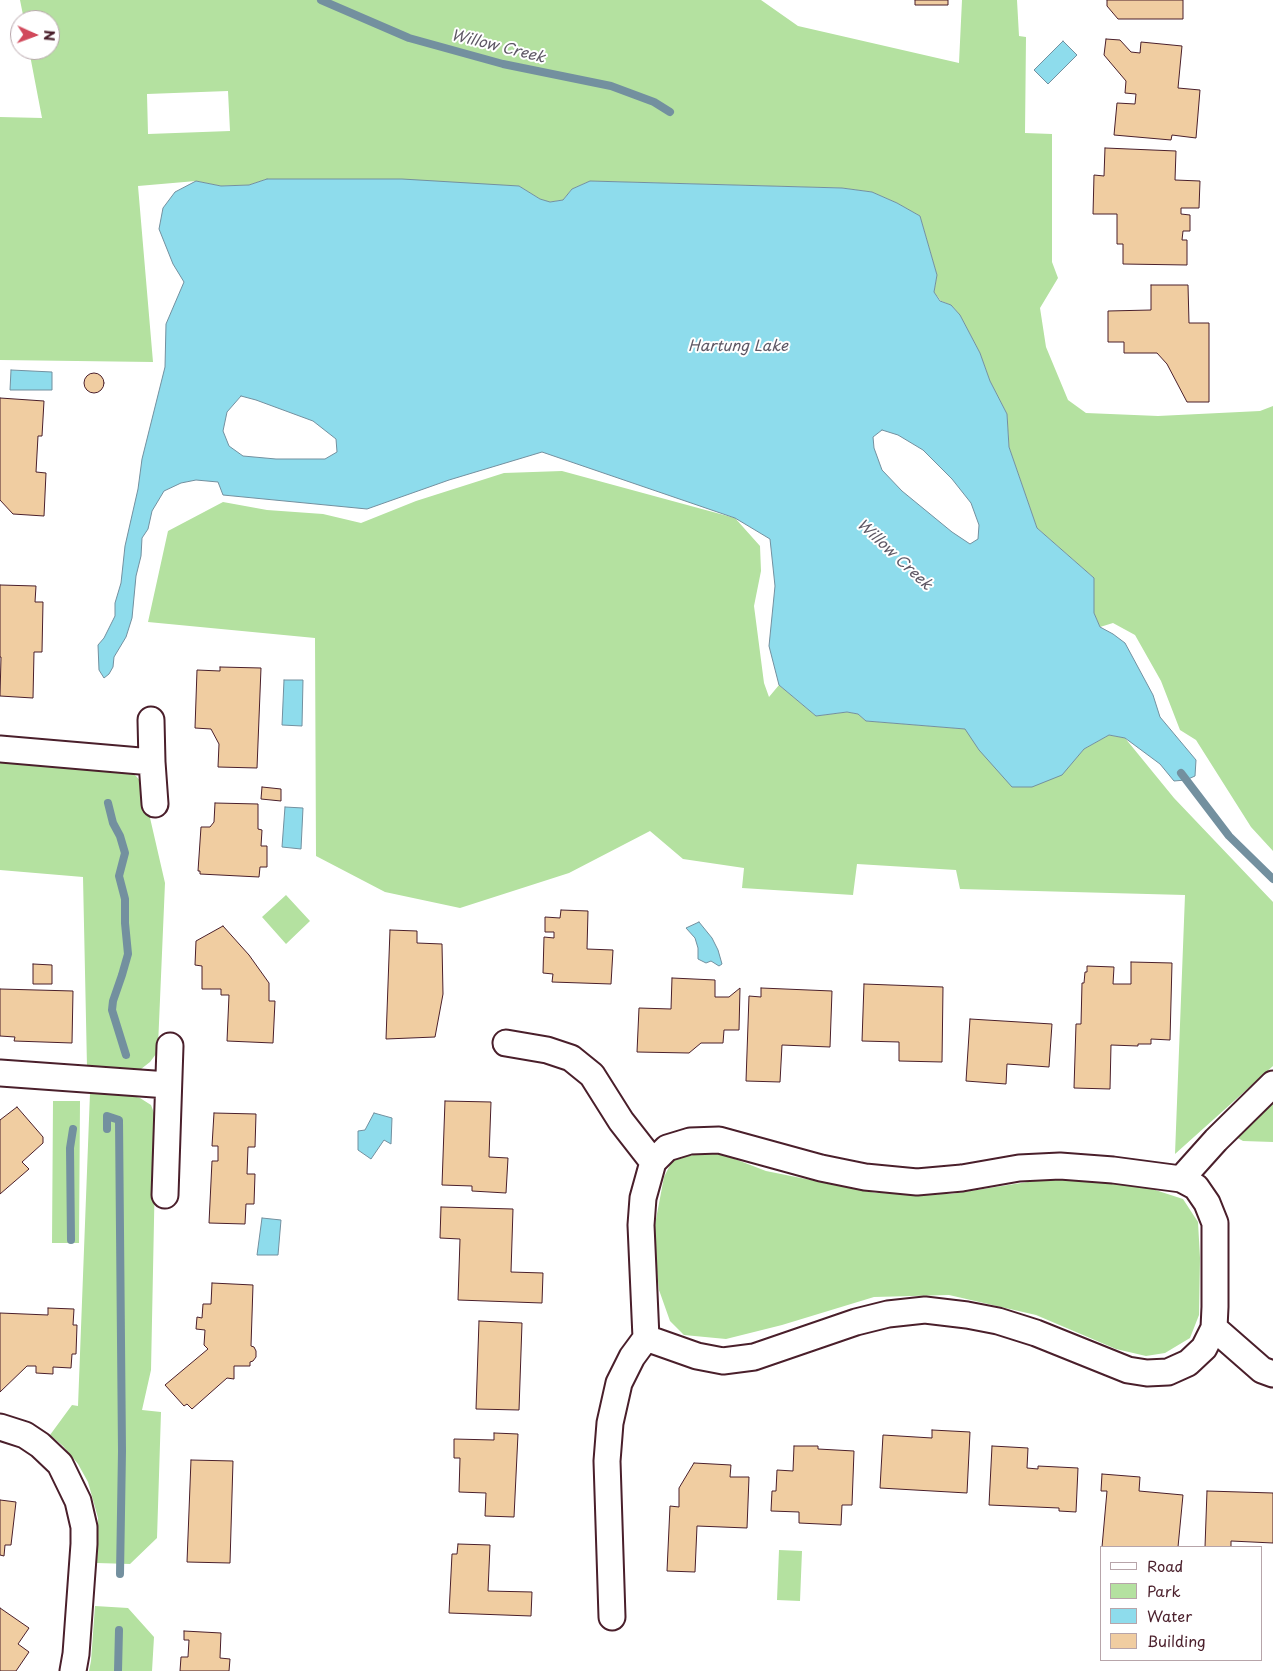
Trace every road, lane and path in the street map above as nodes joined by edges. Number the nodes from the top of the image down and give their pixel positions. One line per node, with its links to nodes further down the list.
1 (151, 720): 3 (street)
2 (0, 750): 3 (street)
3 (152, 762): 4 (street)
4 (155, 804)
5 (506, 1042): 10 (street)
6 (170, 1046): 9 (street)
7 (0, 1073): 9 (street)
8 (1273, 1084): 11 (street)
9 (168, 1085): 12 (street)
10 (653, 1162): 11 (street); 14 (street)
11 (1181, 1178): 13 (street)
12 (165, 1195)
13 (1214, 1328): 14 (street); 15 (street)
14 (646, 1338): 17 (street)
15 (1273, 1374)
16 (0, 1427): 18 (street)
17 (612, 1617)
18 (73, 1671)

